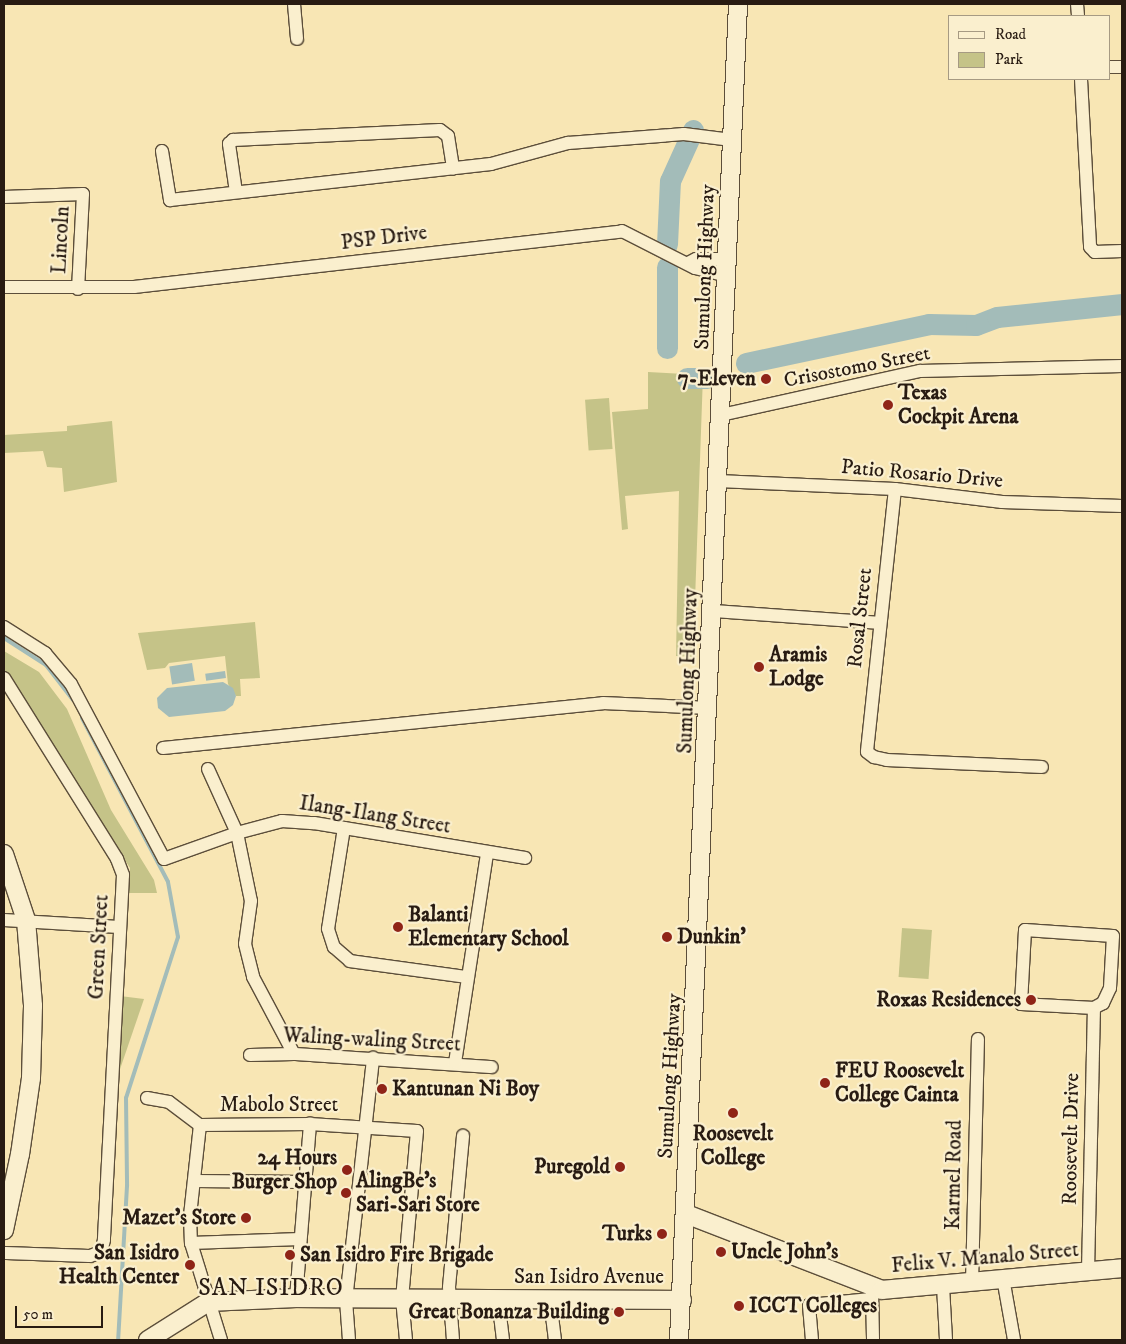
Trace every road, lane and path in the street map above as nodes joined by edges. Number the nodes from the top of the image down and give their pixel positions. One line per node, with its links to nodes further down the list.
1 (294, 4): 3 (street)
2 (738, 4): 5 (street, Sumulong Highway)
3 (297, 39)
4 (1081, 80): 10 (street)
5 (732, 140): 7 (street); 11 (street, Sumulong Highway)
6 (162, 151): 8 (street)
7 (453, 169): 8 (street); 8 (street)
8 (236, 192)
9 (4, 198): 13 (street, Lincoln)
10 (1122, 251)
11 (727, 267): 13 (street, PSP Drive); 15 (street, Sumulong Highway)
12 (4, 287): 13 (street, PSP Drive)
13 (78, 289)
14 (1122, 366): 15 (street, Crisostomo Street)
15 (721, 415): 16 (street, Sumulong Highway)
16 (718, 481): 17 (street, Patio Rosario Drive); 19 (street, Sumulong Highway)
17 (895, 489): 18 (street, Patio Rosario Drive); 20 (street, Rosal Street)
18 (1122, 506)
19 (713, 611): 20 (street); 23 (street, Sumulong Highway)
20 (879, 623): 25 (street, Rosal Street)
21 (4, 627): 28 (street, Ilang-Ilang Street)
22 (4, 678): 34 (street, Green Street)
23 (709, 708): 24 (street); 50 (street, Sumulong Highway)
24 (163, 748)
25 (1042, 767)
26 (208, 769): 28 (street)
27 (344, 828): 28 (street, Ilang-Ilang Street); 29 (street, Ilang-Ilang Street); 35 (street)
28 (237, 833): 38 (street)
29 (487, 853): 31 (street, Ilang-Ilang Street); 35 (street)
30 (4, 854): 33 (street)
31 (525, 858)
32 (4, 920): 33 (street)
33 (26, 920): 34 (street); 51 (street)
34 (119, 927): 54 (street, Green Street)
35 (467, 978): 41 (street)
36 (1094, 1008): 36 (street); 56 (street, Roosevelt Drive)
37 (978, 1039): 58 (street, Karmel Road)
38 (294, 1054): 39 (street, Waling-waling Street); 40 (street, Waling-waling Street)
39 (250, 1055)
40 (373, 1058): 41 (street, Waling-waling Street); 46 (street)
41 (455, 1063): 42 (street, Waling-waling Street)
42 (492, 1067)
43 (147, 1098): 45 (street)
44 (310, 1124): 45 (street, Mabolo Street); 46 (street, Mabolo Street); 49 (street)
45 (200, 1125): 48 (street, Mabolo Street)
46 (366, 1125): 63 (street, Mabolo Street); 65 (street)
47 (463, 1136): 62 (street)
48 (195, 1181): 49 (street); 53 (street, Mabolo Street)
49 (305, 1182): 52 (street)
50 (686, 1214): 60 (street, Felix V. Manalo Street); 67 (street, Sumulong Highway)
51 (4, 1230)
52 (300, 1239): 53 (street); 61 (street)
53 (191, 1243): 68 (street, Mabolo Street)
54 (4, 1253)
55 (1122, 1268): 56 (street, Felix V. Manalo Street)
56 (1088, 1271): 57 (street, Felix V. Manalo Street)
57 (1002, 1278): 58 (street, Felix V. Manalo Street); 80 (street)
58 (972, 1282): 59 (street, Felix V. Manalo Street)
59 (943, 1286): 60 (street, Felix V. Manalo Street); 79 (street)
60 (872, 1293): 77 (street); 78 (street)
61 (296, 1298): 65 (street, San Isidro Avenue); 68 (street, San Isidro Avenue)
62 (448, 1298): 63 (street, San Isidro Avenue); 64 (street, San Isidro Avenue); 73 (street)
63 (402, 1299): 65 (street, San Isidro Avenue); 72 (street)
64 (498, 1299): 66 (street, San Isidro Avenue); 74 (street)
65 (346, 1300): 71 (street)
66 (550, 1300): 67 (street, San Isidro Avenue); 75 (street)
67 (682, 1300): 76 (street, Sumulong Highway)
68 (208, 1302): 69 (street, San Isidro Avenue); 70 (street, Mabolo Street)
69 (148, 1340)
70 (221, 1340)
71 (349, 1340)
72 (406, 1340)
73 (453, 1340)
74 (503, 1340)
75 (555, 1340)
76 (679, 1340)
77 (812, 1340)
78 (873, 1340)
79 (946, 1340)
80 (1014, 1340)

